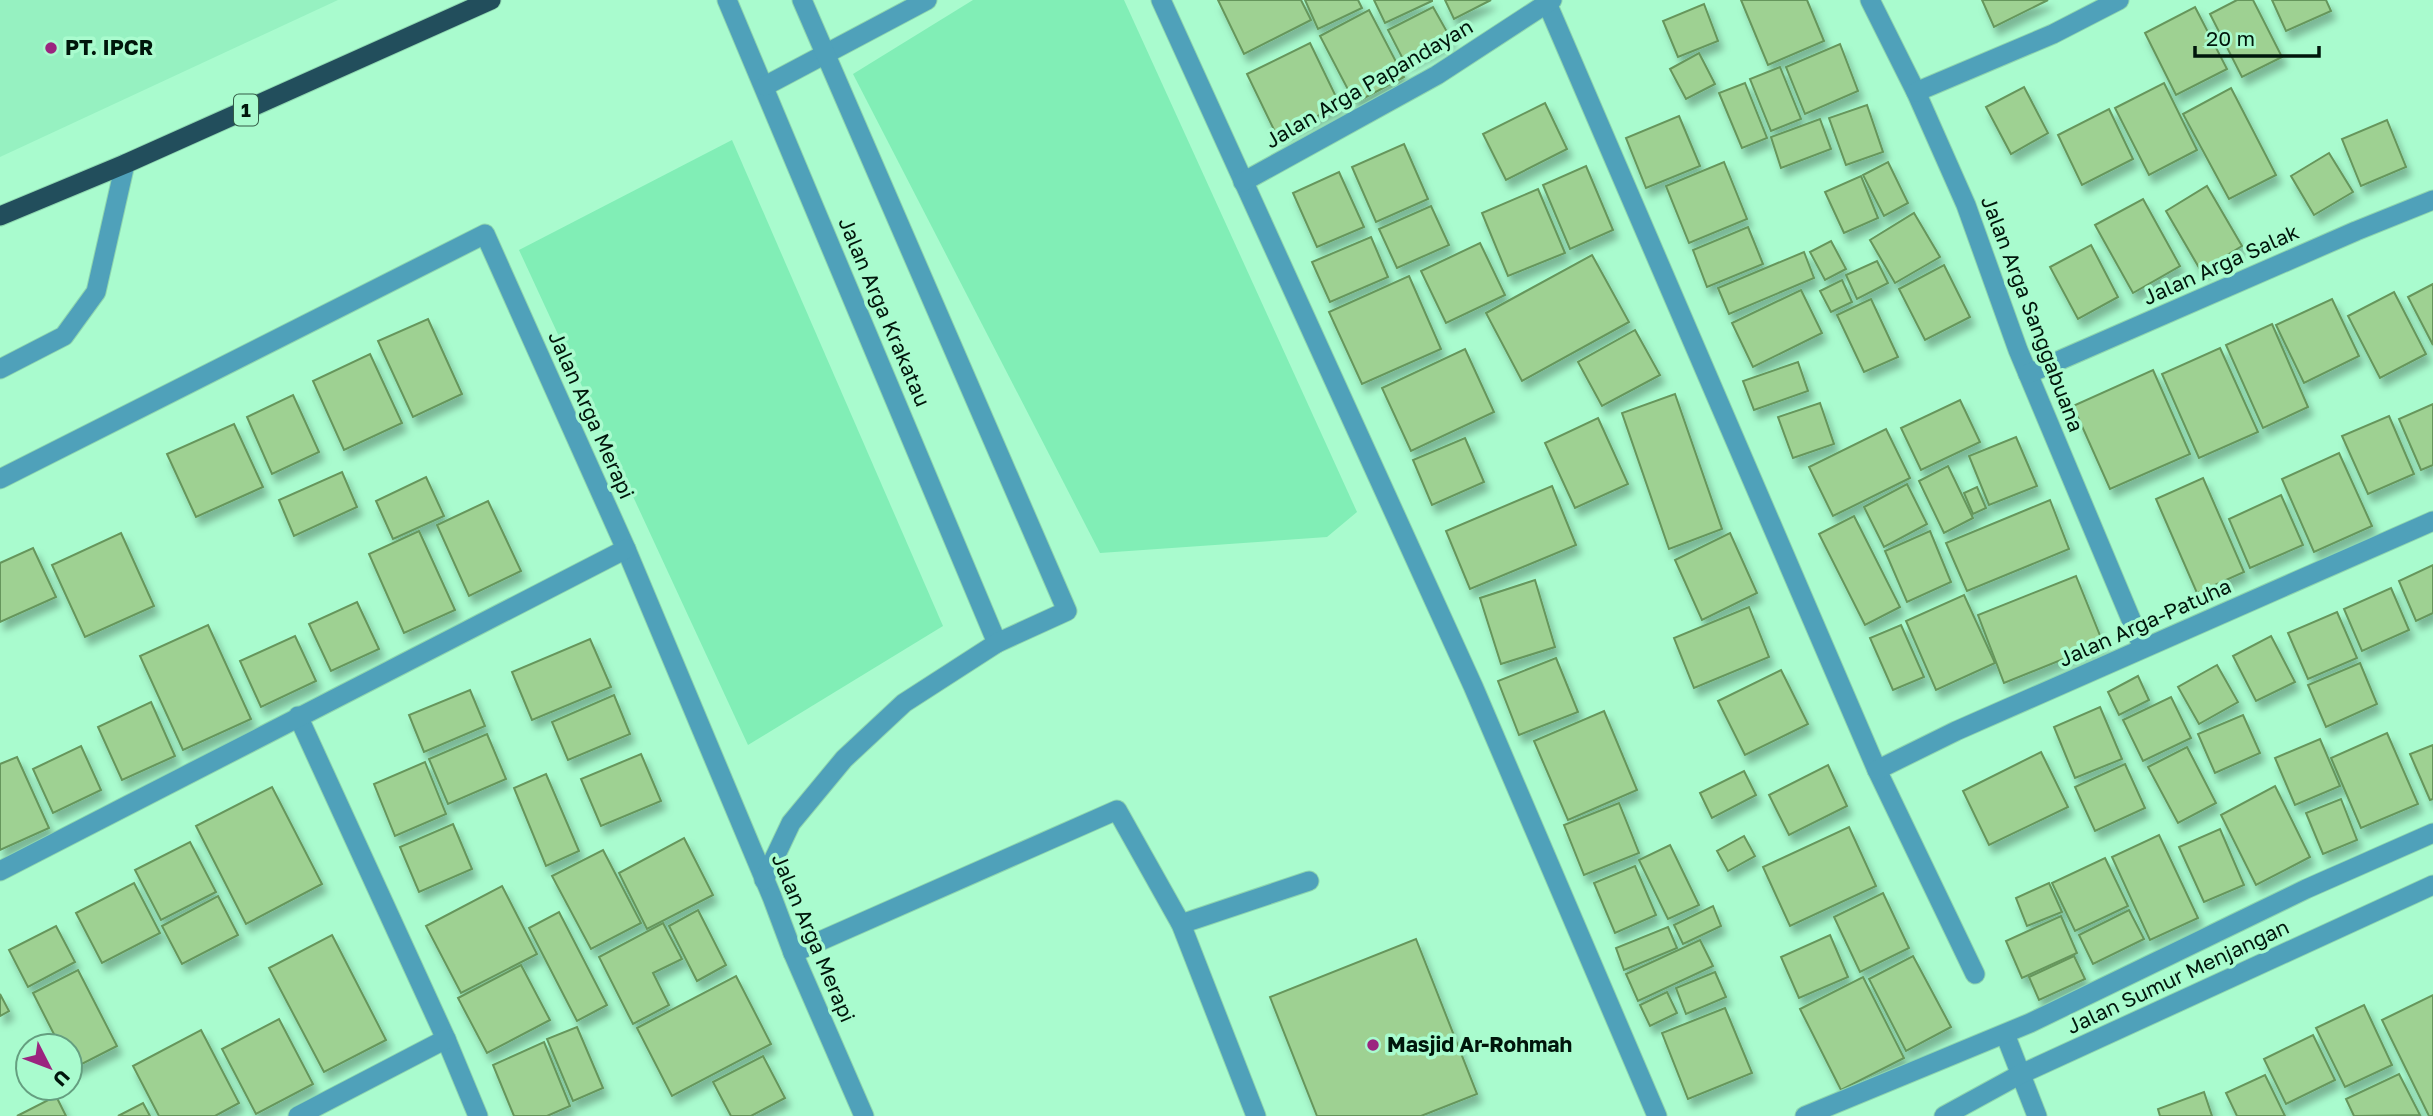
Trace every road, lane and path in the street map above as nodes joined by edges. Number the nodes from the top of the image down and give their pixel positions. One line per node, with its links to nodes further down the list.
1 (491, 0): 12 (highway, 1)
2 (727, 0): 10 (street, Jalan Arga Krakatau)
3 (802, 0): 9 (street)
4 (927, 0): 9 (street)
5 (1161, 0): 13 (street)
6 (1870, 0): 11 (street, Jalan Arga Sanggabuana)
7 (2119, 0): 11 (street)
8 (1549, 1): 13 (street, Jalan Arga Papandayan); 24 (street)
9 (827, 54): 10 (street); 21 (street)
10 (765, 86): 21 (street, Jalan Arga Krakatau)
11 (1916, 92): 17 (street, Jalan Arga Sanggabuana)
12 (125, 164): 15 (highway, 1); 16 (street)
13 (1243, 182): 40 (street)
14 (2433, 200): 17 (street, Jalan Arga Salak)
15 (0, 216)
16 (0, 369)
17 (2028, 373): 22 (street, Jalan Arga Sanggabuana)
18 (0, 479): 20 (street, Jalan Arga Merapi)
19 (2433, 521): 22 (street, Jalan Arga-Patuha)
20 (626, 549): 23 (street); 27 (street, Jalan Arga Merapi)
21 (998, 643): 27 (street)
22 (2143, 648): 24 (street, Jalan Arga-Patuha)
23 (298, 716): 26 (street); 34 (street)
24 (1877, 770): 32 (street)
25 (2433, 833): 33 (street)
26 (0, 871)
27 (764, 880): 31 (street, Jalan Arga Merapi)
28 (1309, 881): 30 (street)
29 (2433, 885): 35 (street, Jalan Sumur Menjangan)
30 (1181, 924): 31 (street); 39 (street)
31 (793, 953): 38 (street, Jalan Arga Merapi)
32 (1975, 974)
33 (2005, 1034): 35 (street); 41 (street)
34 (446, 1039): 36 (street); 37 (street)
35 (2019, 1075): 42 (street, Jalan Sumur Menjangan); 43 (street)
36 (298, 1116)
37 (478, 1116)
38 (864, 1116)
39 (1256, 1116)
40 (1657, 1116)
41 (1805, 1116)
42 (1944, 1116)
43 (2037, 1116)

